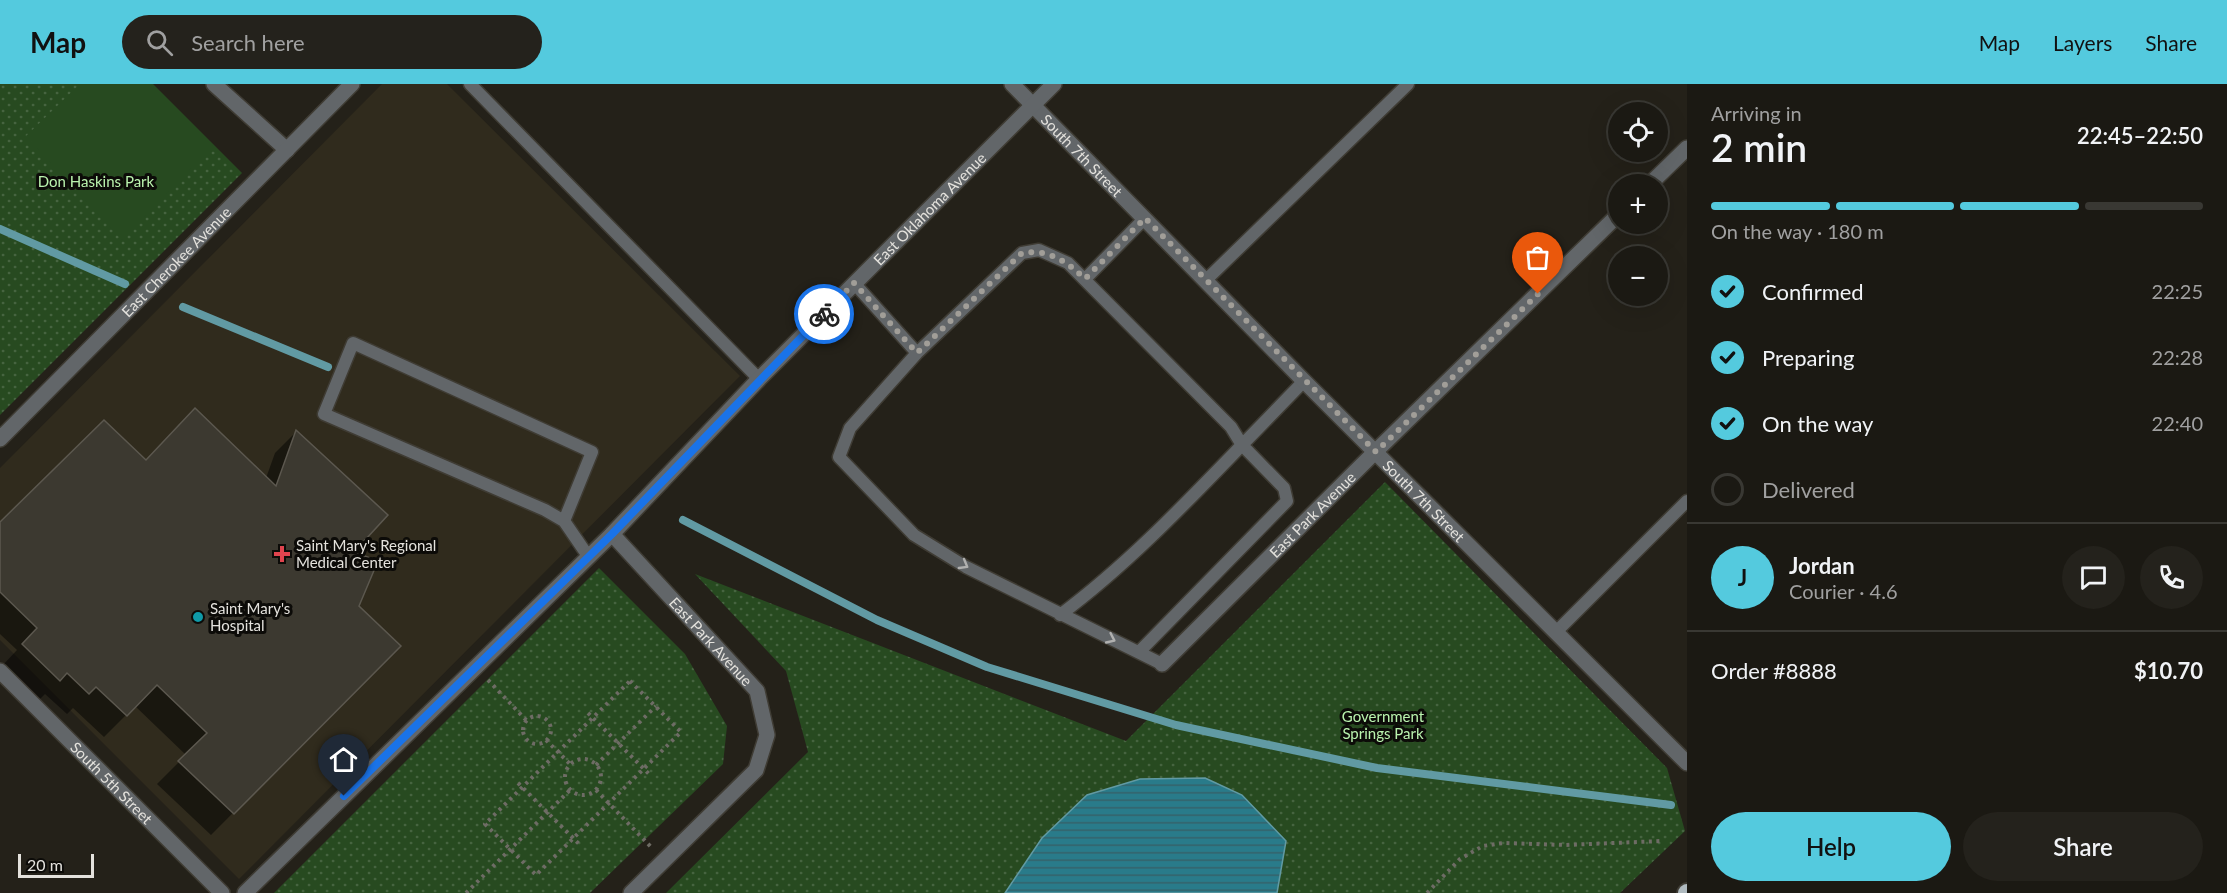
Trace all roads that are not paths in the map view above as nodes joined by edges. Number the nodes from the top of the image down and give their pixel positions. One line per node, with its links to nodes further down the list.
1 (214, 84): 9 (street)
2 (352, 84): 9 (street, East Cherokee Avenue)
3 (470, 84): 17 (lane)
4 (1012, 84): 7 (street, South 7th Street)
5 (1054, 84): 7 (street, East Oklahoma Avenue)
6 (1408, 84): 14 (lane)
7 (1033, 105): 11 (street, South 7th Street); 15 (street, East Oklahoma Avenue)
8 (1687, 148): 10 (street)
9 (287, 150): 19 (street, East Cherokee Avenue)
10 (1660, 174)
11 (1145, 218): 13 (lane); 14 (street, South 7th Street)
12 (1608, 225): 21 (street, East Park Avenue)
13 (1085, 279): 16 (lane); 20 (lane)
14 (1206, 280): 18 (street, South 7th Street)
15 (854, 283): 16 (lane); 17 (street, East Oklahoma Avenue)
16 (917, 353): 26 (lane, one-way to 26)
17 (759, 379): 24 (street, East Oklahoma Avenue)
18 (1304, 381): 20 (lane); 21 (street, South 7th Street)
19 (0, 439)
20 (1242, 445): 26 (lane); 28 (lane)
21 (1376, 452): 27 (street, South 7th Street); 29 (street, East Park Avenue)
22 (1687, 501): 27 (lane)
23 (564, 521): 23 (lane); 25 (lane)
24 (612, 534): 25 (street, East Oklahoma Avenue); 34 (street, East Park Avenue)
25 (588, 556): 33 (street, East Oklahoma Avenue)
26 (1060, 615): 28 (lane, one-way to 28)
27 (1556, 632): 31 (street, South 7th Street)
28 (1139, 652): 29 (lane)
29 (1162, 664)
30 (0, 671): 32 (street, South 5th Street)
31 (1687, 763)
32 (222, 893)
33 (245, 893)
34 (631, 893)

